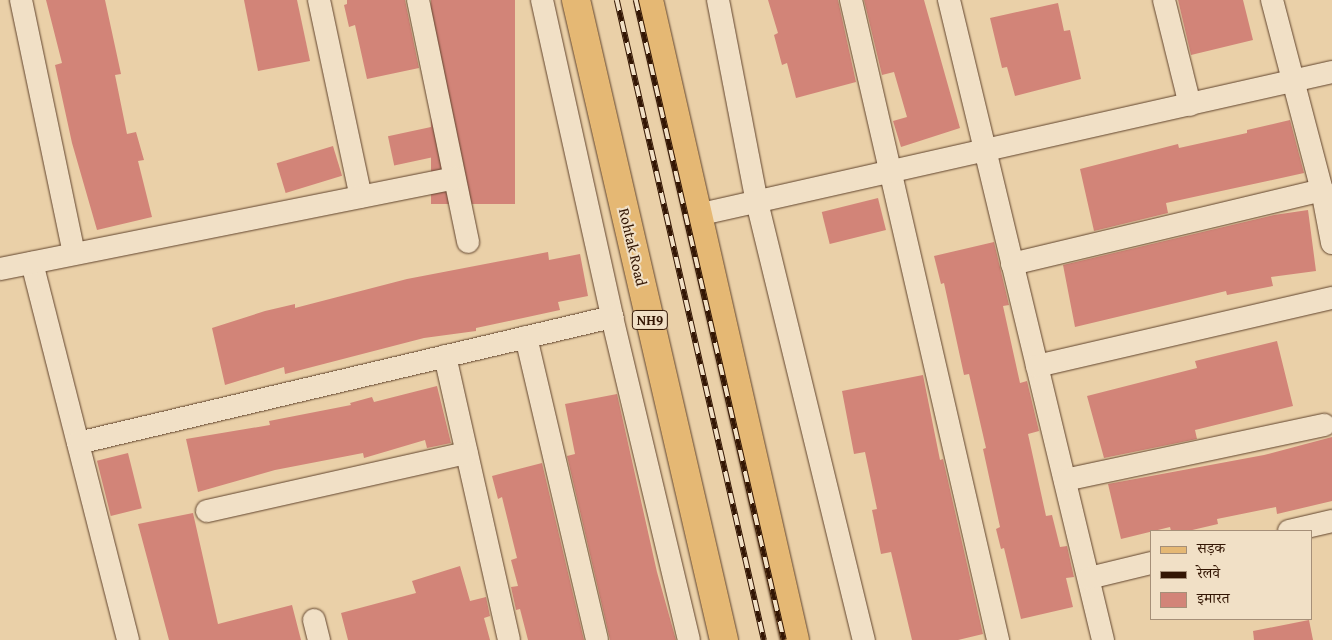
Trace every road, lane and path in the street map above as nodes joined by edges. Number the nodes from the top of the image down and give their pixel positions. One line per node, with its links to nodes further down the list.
1 (22, 0): 24 (street)
2 (319, 0): 19 (street)
3 (418, 0): 17 (street)
4 (542, 0): 29 (street)
5 (576, 0): 46 (main road, Rohtak Road / NH9)
6 (649, 0): 21 (main road)
7 (718, 0): 20 (street)
8 (851, 0): 16 (street)
9 (951, 0): 15 (street)
10 (1164, 0): 14 (street)
11 (1272, 0): 13 (street)
12 (1332, 72): 13 (street)
13 (1294, 82): 14 (street); 18 (street)
14 (1190, 105): 15 (street)
15 (984, 151): 16 (street); 26 (street)
16 (888, 172): 20 (street); 49 (street)
17 (454, 178): 19 (street); 22 (street)
18 (1322, 190): 23 (street); 26 (street)
19 (361, 197): 24 (street)
20 (757, 202): 21 (street); 48 (street)
21 (698, 215): 47 (main road)
22 (468, 242)
23 (1332, 243)
24 (74, 254): 25 (street)
25 (32, 263): 27 (street); 34 (street)
26 (1012, 264): 32 (street)
27 (0, 269)
28 (1332, 298): 32 (street)
29 (612, 317): 30 (street); 45 (street)
30 (526, 337): 31 (street); 44 (street)
31 (445, 356): 34 (street); 35 (street)
32 (1037, 366): 36 (street)
33 (1324, 425): 36 (street)
34 (78, 443): 42 (street)
35 (467, 453): 37 (street); 43 (street)
36 (1065, 480): 41 (street)
37 (206, 511)
38 (1332, 521): 39 (street)
39 (1293, 530)
40 (1150, 564): 41 (street)
41 (1089, 578): 50 (street)
42 (128, 640)
43 (509, 640)
44 (597, 640)
45 (689, 640)
46 (724, 640)
47 (795, 640)
48 (864, 640)
49 (998, 640)
50 (1103, 640)

